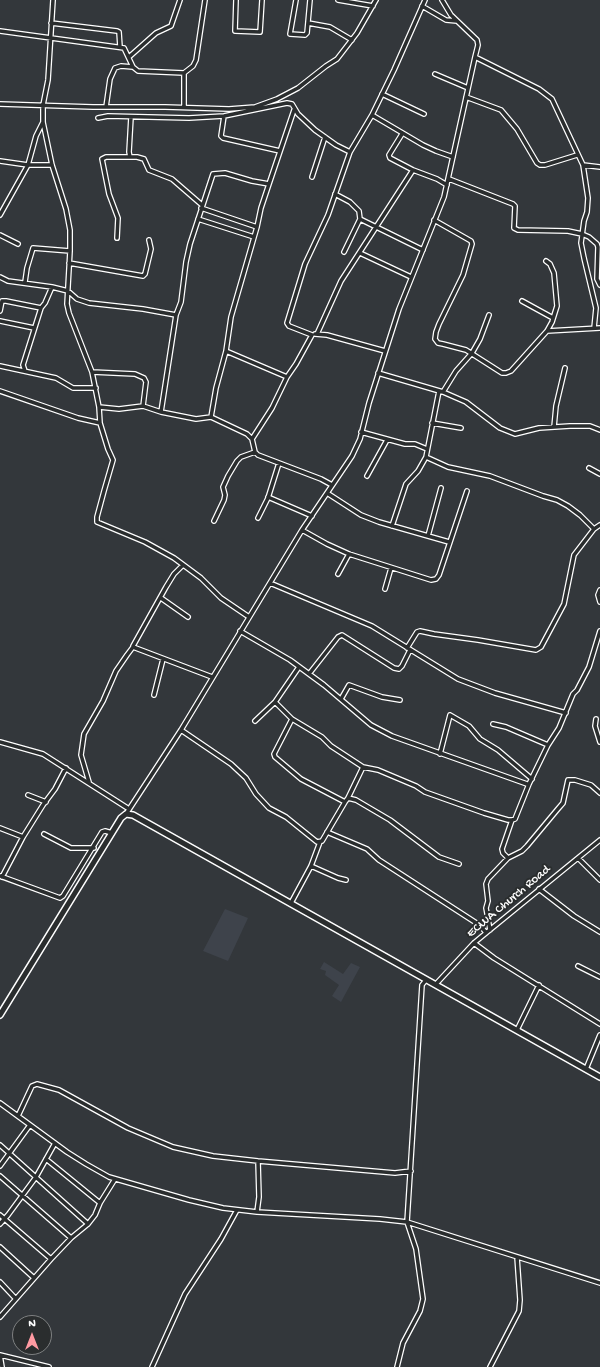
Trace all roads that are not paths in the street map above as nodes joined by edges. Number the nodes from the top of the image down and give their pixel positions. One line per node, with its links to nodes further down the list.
1 (53, 0): 16 (street)
2 (180, 0): 22 (street)
3 (205, 0): 24 (street)
4 (236, 0): 5 (street)
5 (262, 0)
6 (296, 0): 15 (street)
7 (310, 0): 15 (street)
8 (338, 0): 12 (street)
9 (376, 0): 12 (street)
10 (425, 0): 13 (street)
11 (442, 0): 14 (street)
12 (373, 6): 19 (street)
13 (422, 6): 14 (street); 27 (street)
14 (458, 21): 21 (street)
15 (308, 23): 19 (street)
16 (52, 24): 18 (street); 20 (street)
17 (0, 31): 18 (street)
18 (51, 38): 20 (street); 30 (street)
19 (352, 40): 32 (street)
20 (120, 47): 22 (street)
21 (475, 56): 26 (street); 44 (street)
22 (129, 57): 23 (street)
23 (133, 67): 24 (street); 31 (street)
24 (184, 73): 32 (street)
25 (435, 74): 26 (street)
26 (468, 88): 28 (street)
27 (382, 94): 34 (street); 35 (street)
28 (466, 97): 44 (street); 46 (street)
29 (0, 104): 30 (street)
30 (43, 105): 31 (street); 39 (street)
31 (106, 107): 32 (street)
32 (184, 107)
33 (294, 110): 36 (street); 41 (street); 42 (street)
34 (424, 114)
35 (372, 115): 40 (street); 43 (street)
36 (224, 116): 37 (street); 42 (street)
37 (131, 117): 38 (street); 45 (street)
38 (98, 118)
39 (43, 122): 48 (street); 49 (street)
40 (402, 134): 46 (street); 52 (street)
41 (325, 137): 43 (street); 53 (street)
42 (280, 151): 55 (street)
43 (350, 152): 57 (street)
44 (578, 155): 50 (street)
45 (130, 157): 59 (street); 70 (street)
46 (453, 157): 54 (street)
47 (0, 161): 48 (street)
48 (28, 165): 49 (street); 60 (street)
49 (52, 165): 75 (street)
50 (583, 165): 51 (street); 67 (street)
51 (600, 166)
52 (413, 170): 56 (street); 66 (street)
53 (312, 177)
54 (448, 179): 56 (street); 67 (street)
55 (269, 184): 59 (street); 65 (street)
56 (447, 185): 64 (street)
57 (335, 194): 63 (street); 98 (street)
58 (0, 206): 60 (street)
59 (202, 206): 62 (street); 65 (street)
60 (5, 208): 61 (street)
61 (0, 215)
62 (198, 219): 69 (street); 89 (street)
63 (360, 220): 66 (street); 76 (street)
64 (434, 220): 74 (street); 101 (street)
65 (257, 227): 69 (street)
66 (376, 228): 74 (street); 77 (street)
67 (582, 234): 73 (street); 94 (street)
68 (0, 235): 72 (street)
69 (254, 237): 99 (street)
70 (117, 238)
71 (149, 240): 79 (street)
72 (18, 244)
73 (599, 246): 83 (street)
74 (423, 250): 80 (street)
75 (70, 251): 79 (street); 82 (street)
76 (344, 252)
77 (360, 253): 80 (street); 97 (street)
78 (546, 261): 91 (street)
79 (69, 263): 85 (street)
80 (411, 277): 100 (street)
81 (0, 278): 82 (street)
82 (25, 282): 84 (street)
83 (600, 285)
84 (52, 287): 85 (street); 87 (street)
85 (68, 291): 89 (street); 105 (street)
86 (522, 301): 91 (street)
87 (41, 308): 88 (street); 93 (street)
88 (0, 310)
89 (176, 315): 114 (street)
90 (489, 315): 101 (street)
91 (554, 318): 96 (street)
92 (0, 321): 93 (street)
93 (34, 328): 104 (street)
94 (594, 328): 95 (street); 96 (street)
95 (600, 328)
96 (547, 331): 101 (street)
97 (317, 334): 98 (street); 100 (street)
98 (312, 336): 107 (street)
99 (226, 351): 107 (street); 115 (street)
100 (385, 351): 106 (street)
101 (472, 353): 111 (street)
102 (0, 366): 104 (street)
103 (565, 368): 118 (street)
104 (25, 371): 108 (street)
105 (92, 372): 108 (street); 112 (street)
106 (378, 374): 110 (street); 121 (street)
107 (287, 377): 122 (street)
108 (96, 388): 113 (street)
109 (0, 391): 116 (street)
110 (439, 391): 111 (street); 117 (street)
111 (443, 392): 118 (street)
112 (143, 406): 113 (street); 114 (street)
113 (99, 407): 116 (street)
114 (161, 412): 115 (street)
115 (211, 418): 122 (street)
116 (100, 422): 146 (street)
117 (432, 424): 119 (street); 124 (street)
118 (554, 427): 120 (street)
119 (461, 428)
120 (600, 430)
121 (361, 432): 123 (street); 131 (street)
122 (252, 439): 125 (street)
123 (387, 440): 124 (street); 130 (street)
124 (427, 449): 126 (street)
125 (255, 452): 127 (street); 138 (street)
126 (426, 457): 140 (street); 141 (street)
127 (279, 463): 131 (street); 135 (street)
128 (589, 468): 129 (street)
129 (600, 474)
130 (367, 476)
131 (332, 485): 134 (street)
132 (441, 488): 143 (street)
133 (467, 491): 144 (street)
134 (327, 493): 136 (street); 140 (street)
135 (268, 498): 136 (street); 137 (street)
136 (312, 516): 142 (street)
137 (258, 518)
138 (214, 521)
139 (600, 525): 141 (street)
140 (392, 526): 143 (street)
141 (594, 529): 160 (street)
142 (302, 530): 145 (street); 149 (street)
143 (428, 536): 144 (street)
144 (449, 542): 147 (street)
145 (349, 554): 147 (street); 148 (street)
146 (183, 565): 152 (street); 155 (street)
147 (391, 568): 150 (street)
148 (338, 574)
149 (270, 583): 155 (street); 160 (street)
150 (385, 589)
151 (600, 590): 153 (street)
152 (161, 598): 154 (street); 159 (street)
153 (600, 602)
154 (188, 617)
155 (249, 617): 156 (street)
156 (240, 631): 162 (street); 164 (street)
157 (600, 631): 158 (street)
158 (599, 640): 169 (street)
159 (133, 648): 161 (street); 182 (street)
160 (409, 649): 163 (street); 169 (street)
161 (164, 660): 164 (street); 165 (street)
162 (299, 667): 163 (street); 168 (street)
163 (309, 674): 166 (street)
164 (212, 677): 174 (street)
165 (154, 695)
166 (341, 699): 167 (street); 178 (street)
167 (400, 700)
168 (275, 702): 170 (street); 172 (street)
169 (566, 713): 177 (street)
170 (292, 719): 179 (street); 188 (street)
171 (596, 719): 176 (street)
172 (256, 721)
173 (493, 724): 177 (street)
174 (181, 730): 189 (street); 197 (street)
175 (0, 742): 180 (street)
176 (600, 742)
177 (548, 745): 181 (street)
178 (440, 754): 181 (street); 183 (street)
179 (363, 767): 186 (street); 190 (street)
180 (66, 768): 182 (street); 187 (street)
181 (532, 779): 183 (street)
182 (89, 782): 189 (street)
183 (529, 784): 190 (street)
184 (600, 793): 199 (street)
185 (28, 795): 187 (street)
186 (348, 798): 188 (street); 201 (street)
187 (46, 802): 195 (street)
188 (345, 802): 192 (street)
189 (128, 811): 193 (street); 207 (street)
190 (512, 820): 199 (street)
191 (0, 828): 195 (street)
192 (327, 832): 197 (street); 210 (street)
193 (112, 833): 198 (street); 217 (street)
194 (44, 834): 198 (street)
195 (23, 837): 203 (street)
196 (600, 840): 200 (street, ECWA Church Road)
197 (320, 842): 202 (street)
198 (94, 848): 203 (street)
199 (508, 858): 208 (street)
200 (578, 858): 205 (street); 206 (street, ECWA Church Road)
201 (459, 864)
202 (311, 866): 204 (street); 207 (street)
203 (1, 876)
204 (346, 880)
205 (600, 880)
206 (539, 889): 208 (street, ECWA Church Road); 209 (street)
207 (291, 903): 214 (street)
208 (490, 930): 210 (street, ECWA Church Road)
209 (600, 932)
210 (486, 933): 211 (street, ECWA Church Road)
211 (474, 943): 215 (street, ECWA Church Road); 216 (street)
212 (578, 966): 213 (street)
213 (600, 977)
214 (426, 980): 215 (street); 232 (street)
215 (436, 984): 219 (street)
216 (539, 985): 218 (street); 219 (street)
217 (0, 1015)
218 (600, 1024)
219 (517, 1030): 221 (street)
220 (600, 1035): 221 (street)
221 (586, 1069): 222 (street)
222 (600, 1077)
223 (0, 1103): 224 (street)
224 (18, 1116): 225 (street); 230 (street)
225 (30, 1125): 226 (street); 228 (street)
226 (55, 1143): 229 (street); 235 (street)
227 (0, 1145): 228 (street)
228 (9, 1153): 231 (street); 234 (street)
229 (46, 1158): 234 (street); 237 (street)
230 (258, 1161): 232 (street); 239 (street)
231 (0, 1166)
232 (411, 1171): 242 (street)
233 (0, 1176): 236 (street)
234 (36, 1177): 236 (street); 244 (street)
235 (115, 1178): 237 (street); 238 (street)
236 (23, 1195): 241 (street); 245 (street)
237 (100, 1203): 244 (street)
238 (237, 1210): 239 (street); 257 (street)
239 (257, 1212): 242 (street)
240 (0, 1216): 241 (street)
241 (4, 1219): 243 (street); 248 (street)
242 (407, 1222): 247 (street); 258 (street)
243 (0, 1224)
244 (88, 1224): 245 (street)
245 (71, 1238): 248 (street)
246 (0, 1247): 249 (street)
247 (517, 1257): 251 (street); 259 (street)
248 (51, 1259): 249 (street)
249 (34, 1278): 252 (street)
250 (0, 1282): 252 (street)
251 (600, 1283)
252 (16, 1298): 253 (street)
253 (0, 1317)
254 (0, 1355): 255 (street); 256 (street)
255 (2, 1367)
256 (49, 1367)
257 (152, 1367)
258 (398, 1367)
259 (490, 1367)

